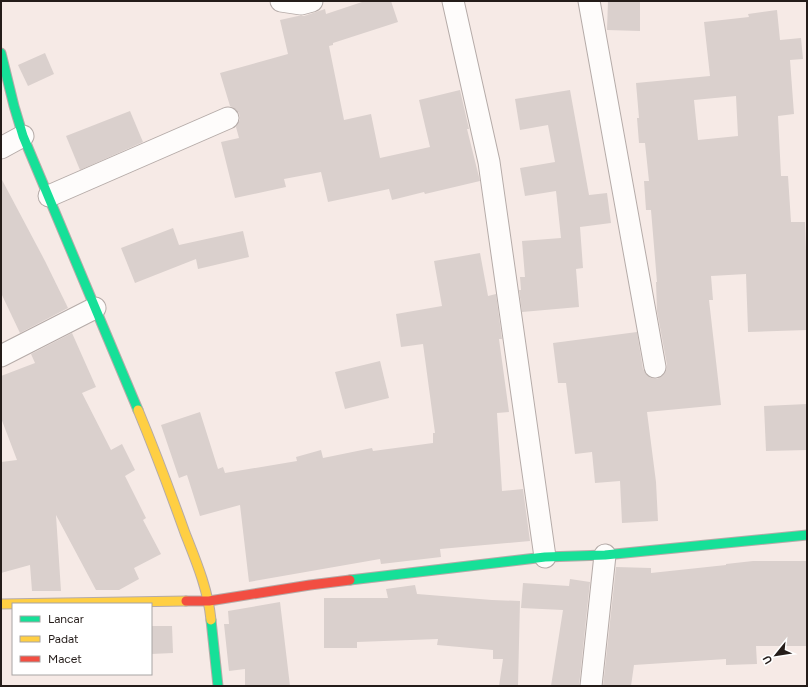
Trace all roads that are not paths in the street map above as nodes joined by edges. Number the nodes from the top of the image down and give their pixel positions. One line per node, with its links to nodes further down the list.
1 (281, 1): 2 (street)
2 (312, 1)
3 (452, 1): 15 (street)
4 (589, 1): 12 (street)
5 (1, 53): 7 (street)
6 (228, 118): 9 (street)
7 (23, 136): 8 (street); 9 (street)
8 (1, 148)
9 (49, 196): 10 (street)
10 (95, 308): 11 (street); 16 (street)
11 (1, 356)
12 (655, 368)
13 (807, 535): 14 (street)
14 (605, 555): 15 (street); 21 (street)
15 (545, 557): 16 (street)
16 (209, 601): 17 (street); 20 (street)
17 (70, 603)
18 (1, 604): 19 (street)
19 (12, 604)
20 (218, 686)
21 (591, 686)

